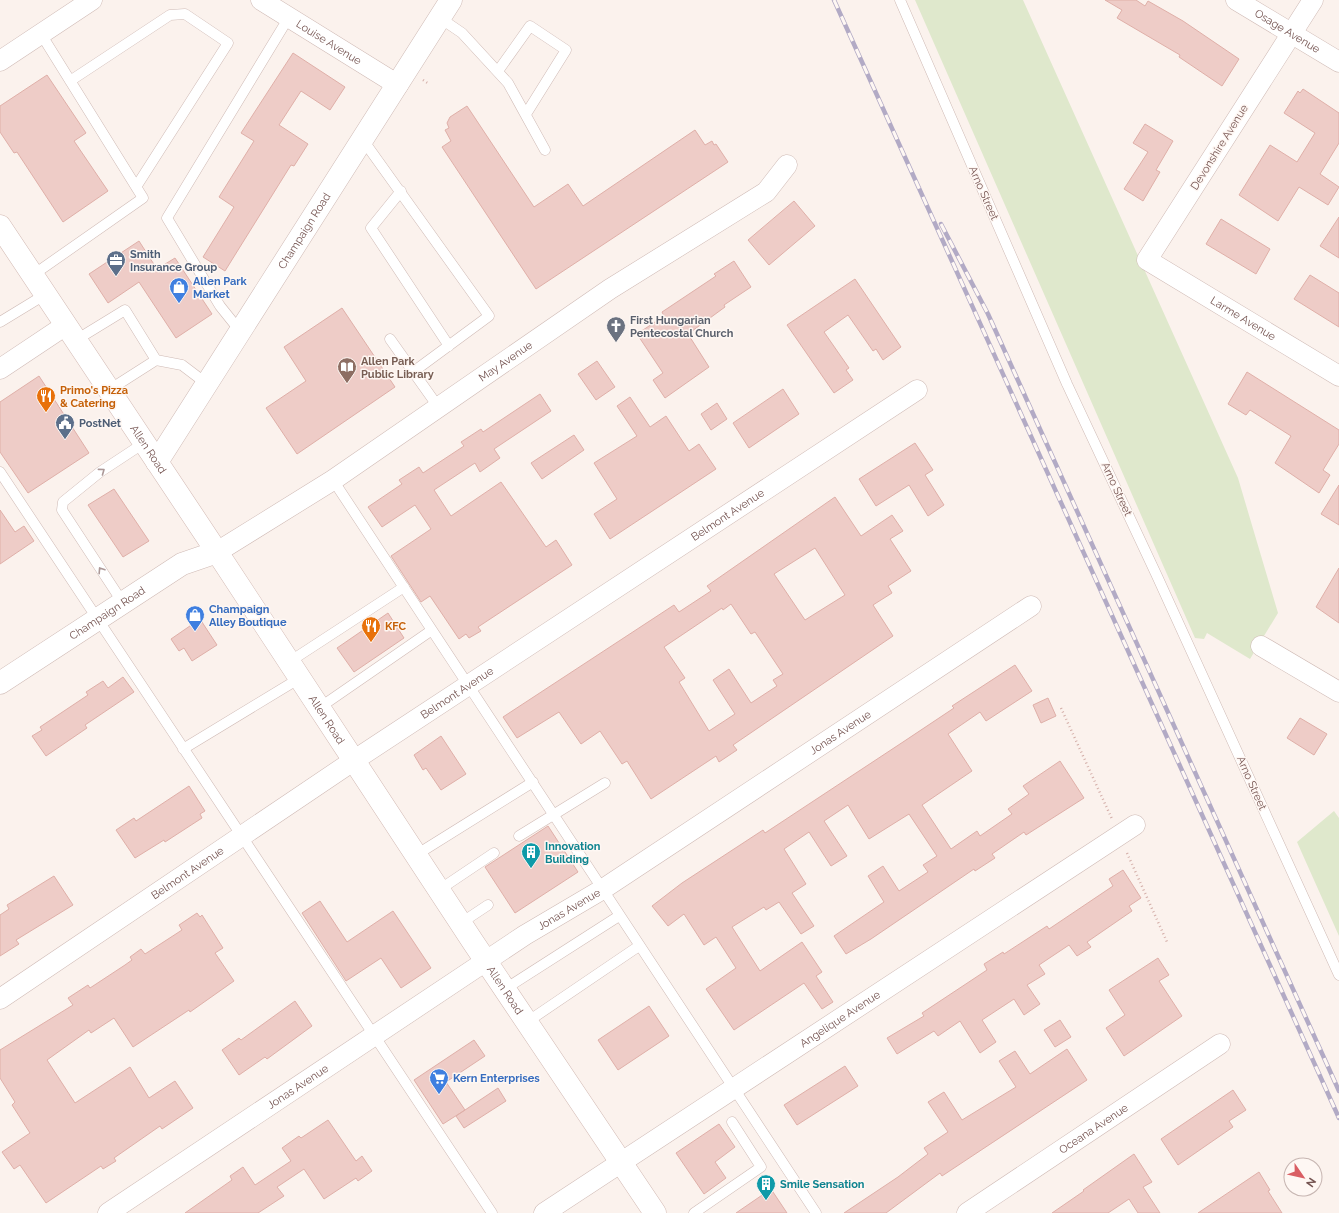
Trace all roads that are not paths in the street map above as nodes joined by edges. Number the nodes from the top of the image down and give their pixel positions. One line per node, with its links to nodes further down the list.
1 (92, 0): 10 (street)
2 (261, 0): 7 (street, Louise Avenue)
3 (452, 0): 8 (main road, Champaign Road)
4 (900, 0): 72 (lane, Arno Street)
5 (1236, 0): 9 (street, Osage Avenue)
6 (1313, 0): 9 (street, Devonshire Avenue)
7 (289, 17): 15 (street, Louise Avenue); 27 (lane)
8 (440, 18): 13 (lane); 15 (main road, Champaign Road)
9 (1292, 33): 12 (street, Osage Avenue); 23 (street, Devonshire Avenue)
10 (41, 34): 11 (street); 14 (lane)
11 (0, 61)
12 (1339, 62)
13 (498, 71): 16 (lane); 16 (lane)
14 (70, 81): 20 (lane); 20 (lane)
15 (398, 85): 17 (main road, Champaign Road)
16 (526, 114): 18 (lane)
17 (363, 140): 21 (lane); 27 (main road, Champaign Road)
18 (545, 150)
19 (787, 165): 38 (street, May Avenue)
20 (136, 187): 24 (lane)
21 (401, 191): 30 (lane); 30 (lane)
22 (0, 226): 24 (main road, Allen Road)
23 (1147, 260): 34 (street, Larme Avenue)
24 (33, 275): 25 (main road, Allen Road)
25 (46, 294): 26 (lane); 28 (main road, Allen Road)
26 (0, 322)
27 (240, 331): 35 (main road, Champaign Road)
28 (71, 332): 31 (lane); 32 (street); 36 (main road, Allen Road)
29 (390, 339): 33 (lane)
30 (449, 346): 33 (lane)
31 (156, 360): 35 (lane); 36 (lane)
32 (0, 369)
33 (414, 372): 38 (lane)
34 (1339, 376)
35 (207, 384): 40 (main road, Champaign Road)
36 (109, 390): 39 (main road, Allen Road)
37 (917, 390): 52 (street, Belmont Avenue)
38 (439, 408): 42 (street, May Avenue)
39 (144, 443): 40 (main road, Allen Road); 45 (lane, one-way to 39)
40 (157, 462): 43 (main road, Allen Road)
41 (0, 472): 47 (lane)
42 (333, 480): 43 (street, May Avenue); 44 (lane)
43 (217, 552): 45 (main road, Champaign Road); 50 (main road, Allen Road)
44 (404, 587): 48 (lane); 50 (lane)
45 (123, 603): 47 (main road, Champaign Road)
46 (1031, 606): 65 (street, Jonas Avenue)
47 (97, 620): 51 (main road, Champaign Road); 55 (lane)
48 (432, 630): 52 (lane); 54 (lane)
49 (1261, 646): 53 (street)
50 (295, 670): 54 (main road, Allen Road); 55 (lane)
51 (0, 683)
52 (468, 685): 56 (street, Belmont Avenue); 57 (lane)
53 (1339, 692)
54 (319, 708): 56 (main road, Allen Road)
55 (183, 749): 61 (lane)
56 (353, 761): 61 (street, Belmont Avenue); 64 (main road, Allen Road)
57 (533, 782): 59 (lane); 64 (lane)
58 (605, 783): 59 (lane)
59 (553, 816): 62 (lane); 65 (lane)
60 (1135, 825): 78 (street, Angelique Avenue)
61 (241, 836): 74 (street, Belmont Avenue); 76 (lane)
62 (519, 836)
63 (494, 853): 66 (lane)
64 (416, 855): 66 (main road, Allen Road)
65 (603, 889): 68 (lane); 71 (street, Jonas Avenue)
66 (439, 890): 69 (main road, Allen Road)
67 (488, 905): 69 (lane)
68 (619, 916): 70 (lane); 73 (lane)
69 (461, 923): 71 (main road, Allen Road)
70 (639, 946): 75 (lane); 78 (lane)
71 (487, 961): 73 (main road, Allen Road); 76 (street, Jonas Avenue)
72 (1339, 975)
73 (505, 989): 75 (main road, Allen Road)
74 (0, 999)
75 (527, 1022): 80 (main road, Allen Road)
76 (373, 1036): 81 (street, Jonas Avenue); 82 (lane)
77 (1220, 1044): 87 (street, Oceana Avenue)
78 (734, 1088): 80 (street, Angelique Avenue); 86 (lane)
79 (732, 1122): 85 (lane)
80 (621, 1162): 83 (street, Angelique Avenue); 84 (main road, Allen Road)
81 (108, 1213)
82 (492, 1213)
83 (544, 1213)
84 (655, 1213)
85 (694, 1213)
86 (816, 1213)
87 (967, 1213)

